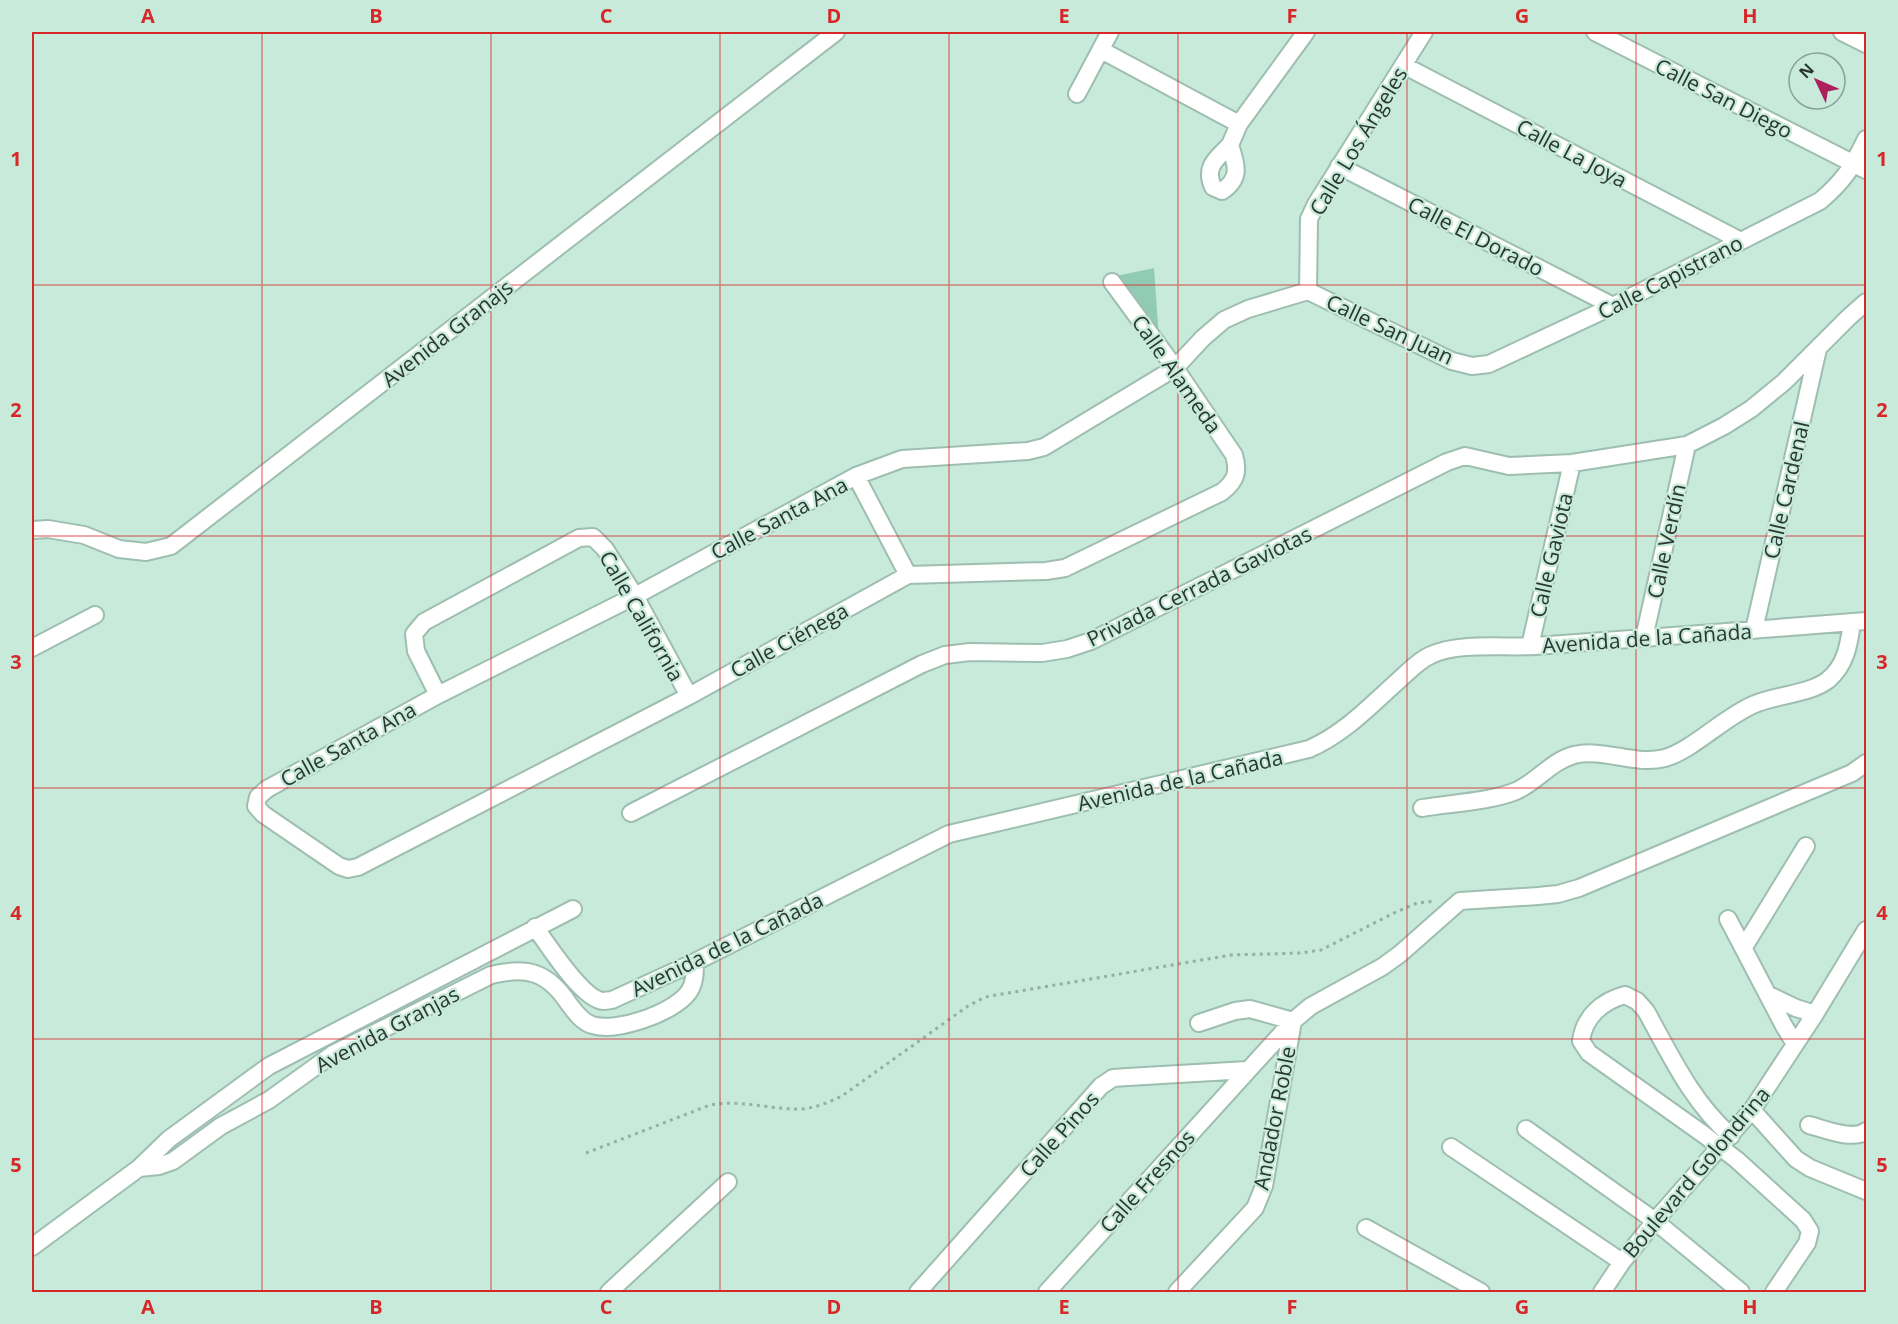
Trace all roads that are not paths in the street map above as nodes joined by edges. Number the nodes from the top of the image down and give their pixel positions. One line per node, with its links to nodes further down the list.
1 (836, 32): 28 (street, Avenida Granajs)
2 (1110, 32): 8 (street)
3 (1306, 32): 11 (street)
4 (1424, 32): 9 (street, Calle Los Ángeles)
5 (1595, 32): 15 (street, Calle San Diego)
6 (1842, 32): 7 (street)
7 (1866, 44)
8 (1101, 50): 10 (street); 11 (street)
9 (1403, 65): 14 (street, Calle Los Ángeles); 16 (street, Calle La Joya)
10 (1077, 94)
11 (1239, 124): 13 (street)
12 (1866, 139): 15 (street, Calle Capistrano)
13 (1230, 145)
14 (1340, 165): 18 (street, Calle Los Ángeles); 20 (street, Calle El Dorado)
15 (1860, 167): 16 (street, Calle Capistrano)
16 (1741, 242): 20 (street, Calle Capistrano)
17 (1112, 282): 23 (street, Calle Alameda)
18 (1308, 291): 22 (street, Calle San Juan); 23 (street, Calle Santa Ana)
19 (1866, 302): 21 (street, Privada Cerrada Gaviotas)
20 (1613, 306): 22 (street, Calle Capistrano)
21 (1818, 349): 24 (street, Privada Cerrada Gaviotas); 33 (street, Calle Cardenal)
22 (1472, 366)
23 (1175, 368): 26 (street, Calle Alameda); 27 (street, Calle Santa Ana)
24 (1687, 445): 25 (street, Privada Cerrada Gaviotas); 34 (street, Calle Verdín)
25 (1572, 463): 35 (street, Calle Gaviota); 41 (street, Privada Cerrada Gaviotas)
26 (1238, 468): 29 (street, Calle Ciénega)
27 (856, 476): 29 (street); 30 (street, Calle Santa Ana)
28 (32, 530)
29 (908, 575): 38 (street, Calle Ciénega)
30 (635, 596): 37 (street, Calle Santa Ana); 37 (street, Calle California); 38 (street, Calle California)
31 (95, 615): 36 (street)
32 (1859, 622): 33 (street, Avenida de la Cañada); 40 (street)
33 (1754, 630): 34 (street, Avenida de la Cañada)
34 (1644, 638): 35 (street, Avenida de la Cañada)
35 (1530, 646): 49 (street, Avenida de la Cañada)
36 (32, 648)
37 (438, 695): 43 (street, Calle Santa Ana)
38 (689, 696): 43 (street, Calle Ciénega)
39 (1866, 763): 53 (street, Calle Fresnos)
40 (1422, 808)
41 (631, 813)
42 (1806, 846): 48 (street)
43 (348, 869)
44 (573, 909): 46 (street, Avenida Granjas)
45 (1728, 919): 48 (street)
46 (536, 927): 50 (street, Avenida de la Cañada); 57 (street, Avenida Granjas)
47 (1866, 930): 52 (street, Boulevard Golondrina)
48 (1744, 948): 51 (street)
49 (695, 962): 50 (street, Avenida de la Cañada); 50 (street, Avenida Granjas)
50 (567, 986): 58 (street, Avenida Granjas)
51 (1769, 996): 52 (street); 55 (street)
52 (1815, 1014): 55 (street, Boulevard Golondrina)
53 (1293, 1021): 54 (street); 56 (street, Calle Fresnos); 75 (street, Andador Roble)
54 (1199, 1023)
55 (1795, 1044): 59 (street, Boulevard Golondrina)
56 (1247, 1070): 73 (street, Calle Pinos); 74 (street, Calle Fresnos)
57 (253, 1077): 58 (street); 65 (street, Avenida Granjas)
58 (268, 1100): 65 (street, Avenida Granjas)
59 (1752, 1110): 63 (street, Boulevard Golondrina); 67 (street)
60 (1809, 1125): 62 (street)
61 (1526, 1129): 68 (street)
62 (1866, 1131)
63 (1726, 1142): 63 (street); 68 (street, Boulevard Golondrina); 79 (street)
64 (1451, 1147): 71 (street)
65 (139, 1168): 70 (street, Avenida Granjas)
66 (728, 1182): 72 (street)
67 (1866, 1191)
68 (1655, 1221): 71 (street, Boulevard Golondrina); 78 (street)
69 (1366, 1228): 76 (street)
70 (32, 1247)
71 (1622, 1262): 77 (street, Boulevard Golondrina)
72 (609, 1293)
73 (918, 1293)
74 (1047, 1293)
75 (1177, 1293)
76 (1481, 1293)
77 (1602, 1293)
78 (1741, 1293)
79 (1774, 1293)

